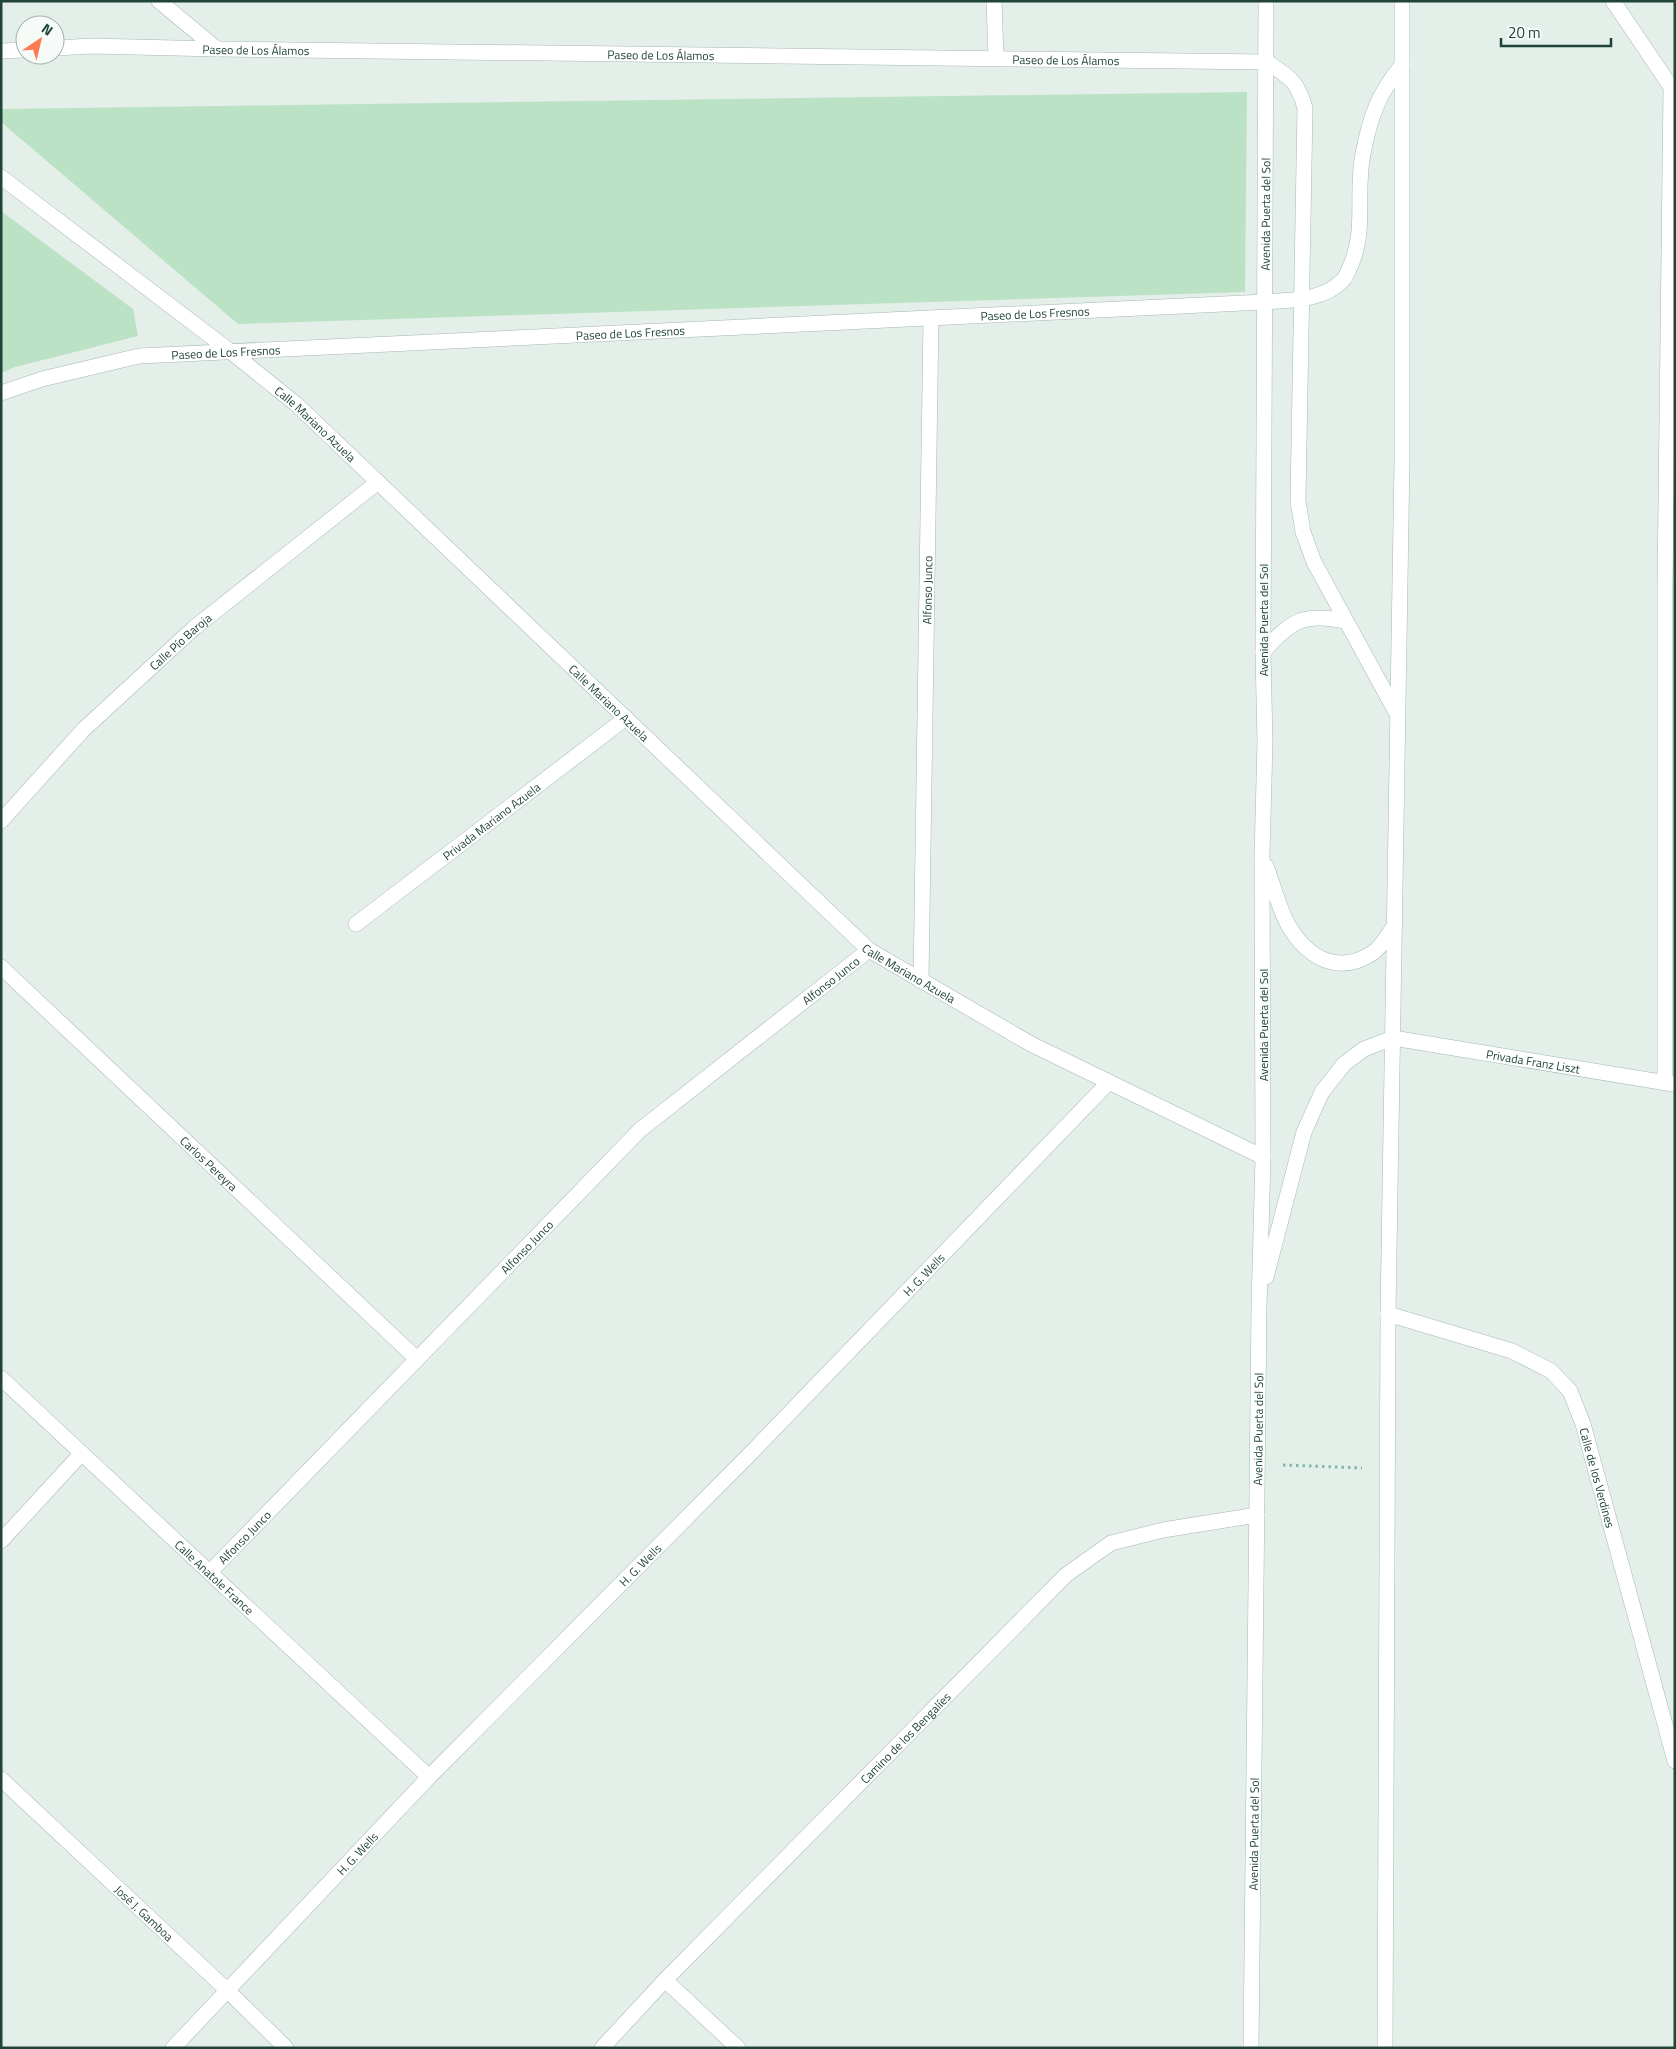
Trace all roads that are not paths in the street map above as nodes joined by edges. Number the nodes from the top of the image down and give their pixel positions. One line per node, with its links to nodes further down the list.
1 (159, 1): 7 (street)
2 (994, 1): 10 (street)
3 (1266, 1): 11 (street, Avenida Puerta del Sol)
4 (1402, 1): 12 (street)
5 (1613, 1): 13 (street)
6 (65, 47): 7 (street, Paseo de Los Álamos)
7 (218, 49): 10 (street, Paseo de Los Álamos)
8 (15, 50): 9 (street)
9 (1, 51)
10 (996, 58): 11 (street, Paseo de Los Álamos)
11 (1267, 62): 15 (street); 16 (street, Avenida Puerta del Sol)
12 (1402, 65): 15 (street, Paseo de Los Fresnos); 23 (street)
13 (1673, 91): 34 (street)
14 (1, 177): 18 (street, Calle Mariano Azuela)
15 (1303, 300): 16 (street, Paseo de Los Fresnos); 21 (street)
16 (1264, 302): 17 (street, Paseo de Los Fresnos); 22 (street, Avenida Puerta del Sol)
17 (931, 319): 18 (street, Paseo de Los Fresnos); 31 (street, Alfonso Junco)
18 (230, 351): 19 (street, Paseo de Los Fresnos); 20 (street, Calle Mariano Azuela)
19 (1, 393)
20 (378, 482): 24 (street, Calle Mariano Azuela); 25 (street, Calle Pío Baroja)
21 (1345, 621): 22 (street); 23 (street)
22 (1263, 652): 26 (street, Avenida Puerta del Sol)
23 (1398, 716): 28 (street)
24 (626, 718): 27 (street, Privada Mariano Azuela); 29 (street, Calle Mariano Azuela)
25 (1, 822)
26 (1262, 856): 28 (street); 35 (street, Avenida Puerta del Sol)
27 (356, 924)
28 (1395, 925): 32 (street)
29 (869, 950): 31 (street, Calle Mariano Azuela); 38 (street, Alfonso Junco)
30 (1, 967): 38 (street, Carlos Pereyra)
31 (921, 981): 33 (street, Calle Mariano Azuela)
32 (1393, 1038): 34 (street, Privada Franz Liszt); 36 (street); 37 (street)
33 (1109, 1082): 35 (street, Calle Mariano Azuela); 45 (street, H. G. Wells)
34 (1670, 1084)
35 (1263, 1157): 36 (street, Avenida Puerta del Sol)
36 (1259, 1306): 41 (street, Avenida Puerta del Sol)
37 (1388, 1314): 44 (street, Calle de los Verdines); 54 (street)
38 (417, 1359): 43 (street, Alfonso Junco)
39 (1, 1378): 40 (street, Calle Anatole France)
40 (81, 1454): 42 (street); 43 (street, Calle Anatole France)
41 (1257, 1515): 47 (street, Camino de los Bengalíes); 53 (street, Avenida Puerta del Sol)
42 (1, 1541)
43 (210, 1572): 45 (street, Calle Anatole France)
44 (1675, 1762)
45 (429, 1777): 48 (street, H. G. Wells)
46 (3, 1785): 48 (street, José J. Gamboa)
47 (665, 1980): 51 (street, Camino de los Bengalíes); 52 (street)
48 (228, 1991): 49 (street, H. G. Wells); 50 (street, José J. Gamboa)
49 (173, 2048)
50 (286, 2048)
51 (602, 2048)
52 (738, 2048)
53 (1251, 2048)
54 (1385, 2048)

